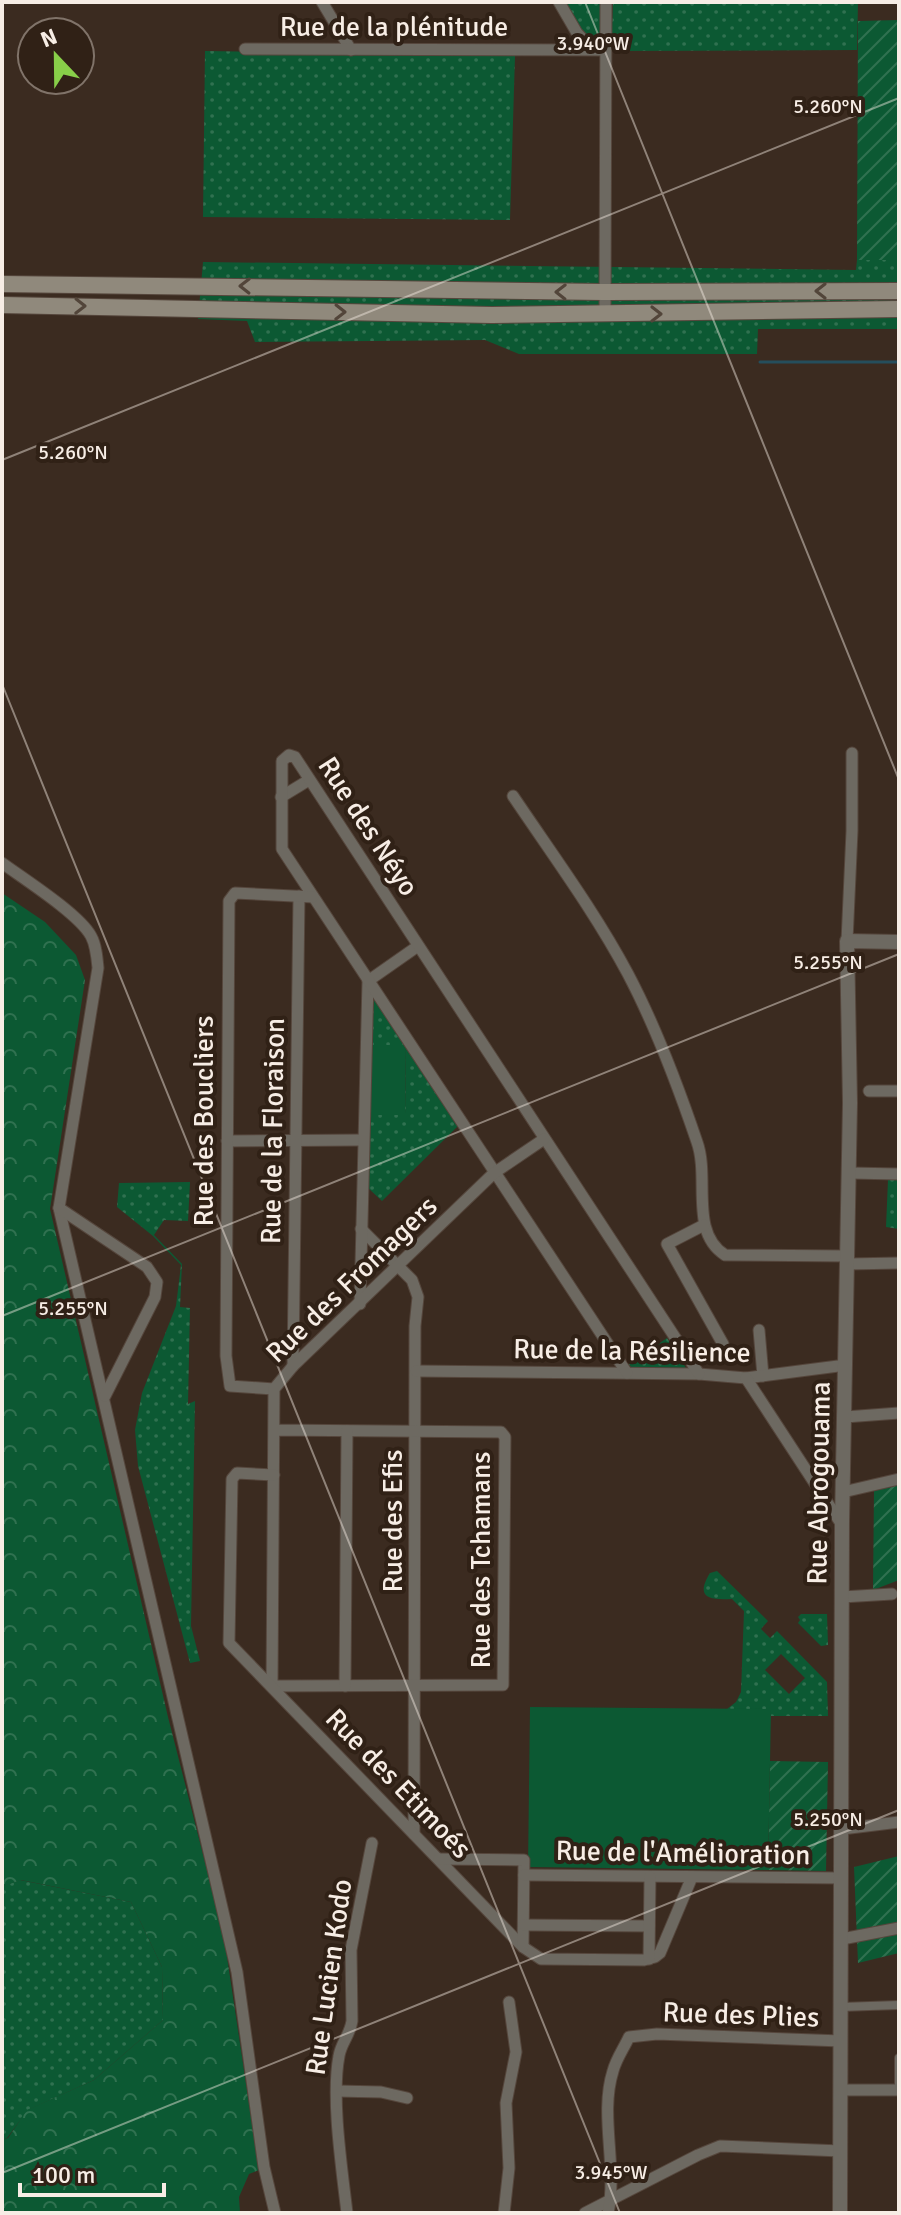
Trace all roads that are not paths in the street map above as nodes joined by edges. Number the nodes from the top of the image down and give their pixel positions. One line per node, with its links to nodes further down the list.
1 (322, 2): 6 (street)
2 (559, 2): 5 (street)
3 (606, 2): 7 (street)
4 (245, 49): 6 (street, Rue de la plénitude)
5 (592, 49): 6 (street, Rue de la plénitude); 7 (street, Rue de la plénitude)
6 (351, 50)
7 (605, 50): 11 (street)
8 (2, 284): 9 (main road, one-way to 8)
9 (468, 291): 11 (main road, one-way to 9); 14 (main road)
10 (899, 291): 11 (main road, one-way to 11)
11 (604, 292): 15 (street)
12 (2, 305): 14 (main road, one-way to 14)
13 (899, 309): 15 (main road, one-way to 13)
14 (466, 314): 15 (main road)
15 (605, 314)
16 (852, 753): 23 (street, Rue Abrogouama)
17 (309, 780): 19 (street); 19 (street, Rue des Néyo); 25 (street, Rue des Néyo)
18 (513, 796): 37 (street)
19 (281, 797): 22 (street, Rue des Néyo)
20 (2, 863): 36 (street)
21 (299, 896): 22 (street, Rue des Boucliers); 31 (street, Rue des Boucliers); 32 (street, Rue de la Floraison)
22 (313, 897): 26 (street, Rue des Néyo)
23 (847, 941): 24 (street); 34 (street, Rue Abrogouama)
24 (899, 942)
25 (418, 946): 26 (street); 29 (street, Rue des Néyo)
26 (368, 981): 30 (street); 33 (street, Rue des Néyo)
27 (869, 1091): 28 (street)
28 (899, 1091)
29 (544, 1139): 33 (street, Rue des Fromagers); 49 (street, Rue des Néyo)
30 (363, 1140): 32 (street); 38 (street)
31 (227, 1141): 32 (street); 52 (street, Rue des Boucliers)
32 (295, 1141): 46 (street, Rue de la Floraison)
33 (494, 1173): 41 (street, Rue des Fromagers); 48 (street, Rue des Néyo)
34 (850, 1173): 35 (street); 39 (street, Rue Abrogouama)
35 (899, 1174)
36 (59, 1208): 53 (street); 53 (street)
37 (704, 1225): 39 (street); 44 (street)
38 (361, 1229): 41 (street, Rue des Efis); 42 (street)
39 (848, 1260): 40 (street); 45 (street, Rue Abrogouama)
40 (899, 1263)
41 (397, 1265): 42 (street, Rue des Fromagers); 47 (street, Rue des Efis)
42 (360, 1304): 46 (street, Rue des Fromagers)
43 (759, 1330): 50 (street)
44 (723, 1344)
45 (846, 1365): 50 (street, Rue de la Résilience); 55 (street, Rue Abrogouama)
46 (293, 1366): 52 (street, Rue des Fromagers)
47 (416, 1371): 48 (street, Rue de la Résilience); 58 (street, Rue des Efis)
48 (627, 1373): 49 (street, Rue de la Résilience)
49 (699, 1374): 51 (street, Rue de la Résilience)
50 (763, 1376): 51 (street, Rue de la Résilience)
51 (746, 1378): 62 (street)
52 (274, 1389): 56 (street, Rue des Fromagers)
53 (105, 1396): 94 (street)
54 (899, 1413): 55 (street)
55 (845, 1417): 61 (street, Rue Abrogouama)
56 (274, 1430): 57 (street, Rue des Tchamans); 59 (street, Rue des Fromagers)
57 (347, 1431): 58 (street, Rue des Tchamans); 66 (street)
58 (416, 1432): 67 (street, Rue des Efis); 67 (street, Rue des Tchamans)
59 (274, 1475): 65 (street, Rue des Fromagers); 65 (street, Rue des Etimoés)
60 (899, 1479): 61 (street)
61 (843, 1492): 62 (street, Rue Abrogouama)
62 (842, 1526): 64 (street, Rue Abrogouama)
63 (892, 1594): 64 (street)
64 (842, 1597): 69 (street, Rue Abrogouama)
65 (272, 1686): 66 (street, Rue des Tchamans); 70 (street, Rue des Etimoés)
66 (345, 1686): 67 (street, Rue des Tchamans)
67 (416, 1687): 70 (street, Rue des Efis)
68 (899, 1822): 69 (street)
69 (842, 1829): 76 (street, Rue Abrogouama)
70 (414, 1834): 72 (street, Rue des Etimoés)
71 (372, 1843): 90 (street, Rue Lucien Kodo)
72 (439, 1859): 73 (street); 81 (street, Rue des Etimoés)
73 (524, 1875): 74 (street, Rue de l'Amélioration); 77 (street)
74 (650, 1877): 75 (street, Rue de l'Amélioration); 78 (street)
75 (692, 1877): 76 (street, Rue de l'Amélioration); 82 (street)
76 (841, 1878): 80 (street, Rue Abrogouama)
77 (524, 1925): 78 (street); 81 (street)
78 (649, 1926): 82 (street)
79 (899, 1928): 80 (street)
80 (842, 1939): 85 (street, Rue Abrogouama)
81 (523, 1947): 82 (street, Rue des Etimoés)
82 (649, 1959)
83 (509, 2002): 96 (street)
84 (899, 2005): 85 (street)
85 (841, 2007): 86 (street, Rue Abrogouama)
86 (841, 2041): 88 (street, Rue Abrogouama); 93 (street, Rue des Plies)
87 (899, 2058): 89 (street)
88 (841, 2090): 89 (street); 92 (street, Rue Abrogouama)
89 (899, 2090)
90 (337, 2091): 91 (street); 95 (street, Rue Lucien Kodo)
91 (407, 2098)
92 (841, 2151): 93 (street); 99 (street, Rue Abrogouama)
93 (611, 2200): 97 (street); 98 (street, Rue des Plies)
94 (275, 2213)
95 (347, 2213)
96 (504, 2213)
97 (585, 2213)
98 (608, 2213)
99 (840, 2213)

